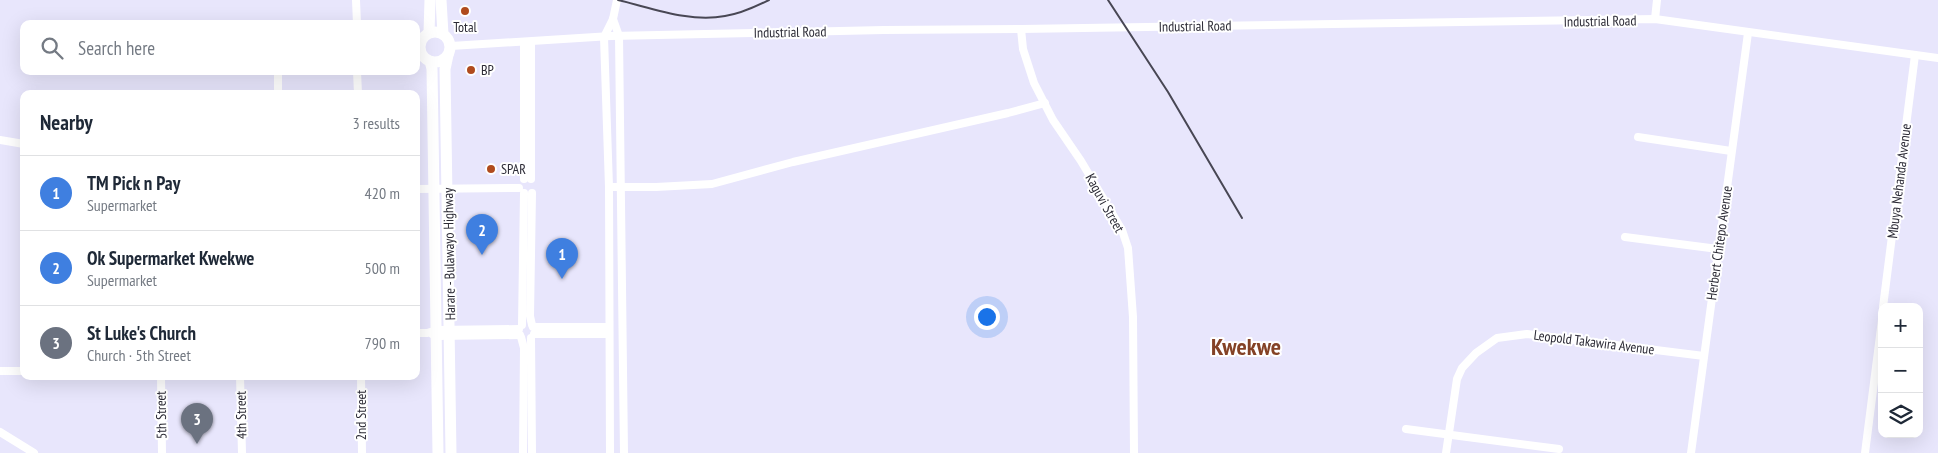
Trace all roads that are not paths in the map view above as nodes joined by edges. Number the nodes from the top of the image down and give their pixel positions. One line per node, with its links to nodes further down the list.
1 (356, 0): 7 (street)
2 (430, 0): 10 (highway, Harare - Bulawayo Highway)
3 (441, 0): 12 (highway)
4 (617, 0): 6 (street)
5 (1657, 0): 8 (street)
6 (613, 18): 13 (street); 14 (street)
7 (356, 20)
8 (1656, 20): 9 (street, Industrial Road); 11 (street, Industrial Road)
9 (1022, 29): 13 (street, Industrial Road); 26 (street, Kaguvi Street)
10 (429, 32): 12 (highway); 15 (highway, Harare - Bulawayo Highway)
11 (1748, 33): 19 (street, Industrial Road); 32 (street, Herbert Chitepo Avenue)
12 (443, 34): 18 (highway)
13 (619, 36): 14 (street, Industrial Road); 35 (street)
14 (604, 37): 16 (street, Industrial Road); 34 (street)
15 (420, 42)
16 (528, 42): 18 (street, Industrial Road); 33 (street)
17 (420, 51): 21 (highway, Harare - Bulawayo Highway)
18 (449, 51): 21 (highway); 28 (highway, Harare - Bulawayo Highway)
19 (1915, 55): 20 (street, Industrial Road); 44 (street, Mbuya Nehanda Avenue)
20 (1938, 58)
21 (430, 61): 27 (highway, Harare - Bulawayo Highway)
22 (278, 75): 24 (street)
23 (357, 75): 25 (street)
24 (278, 90)
25 (358, 90)
26 (1045, 103): 35 (street); 72 (street, Kaguvi Street)
27 (433, 109): 28 (highway); 37 (highway, Harare - Bulawayo Highway)
28 (446, 109): 38 (highway, Harare - Bulawayo Highway)
29 (1638, 137): 32 (street)
30 (0, 140): 31 (street)
31 (20, 143)
32 (1731, 151): 41 (street, Herbert Chitepo Avenue)
33 (528, 179): 39 (street); 39 (street)
34 (609, 187): 35 (street); 42 (street)
35 (622, 188): 43 (street)
36 (420, 189): 37 (street)
37 (435, 189): 38 (street); 49 (highway, Harare - Bulawayo Highway)
38 (448, 189): 39 (street); 50 (highway, Harare - Bulawayo Highway)
39 (525, 191): 45 (street); 47 (street)
40 (1625, 236): 41 (street)
41 (1718, 249): 52 (street, Herbert Chitepo Avenue)
42 (609, 274): 43 (street); 46 (street)
43 (623, 274): 71 (street)
44 (1884, 303)
45 (532, 331): 46 (street); 47 (street); 47 (street); 69 (street)
46 (609, 331): 70 (street)
47 (521, 332): 50 (street); 68 (street)
48 (420, 333): 49 (street)
49 (434, 333): 50 (street); 66 (highway, Harare - Bulawayo Highway)
50 (450, 333): 67 (highway, Harare - Bulawayo Highway)
51 (1878, 348): 75 (street)
52 (1704, 356): 60 (street, Leopold Takawira Avenue); 74 (street, Herbert Chitepo Avenue)
53 (0, 371): 54 (street)
54 (20, 371)
55 (161, 380): 63 (street, 5th Street)
56 (240, 380): 64 (street, 4th Street)
57 (361, 380): 65 (street, 2nd Street)
58 (1406, 428): 60 (street)
59 (0, 432): 62 (street)
60 (1449, 435): 61 (street); 73 (street, Leopold Takawira Avenue)
61 (1559, 449)
62 (34, 453)
63 (162, 453)
64 (242, 453)
65 (362, 453)
66 (438, 453)
67 (451, 453)
68 (523, 453)
69 (532, 453)
70 (610, 453)
71 (624, 453)
72 (1134, 453)
73 (1446, 453)
74 (1691, 453)
75 (1865, 453)

